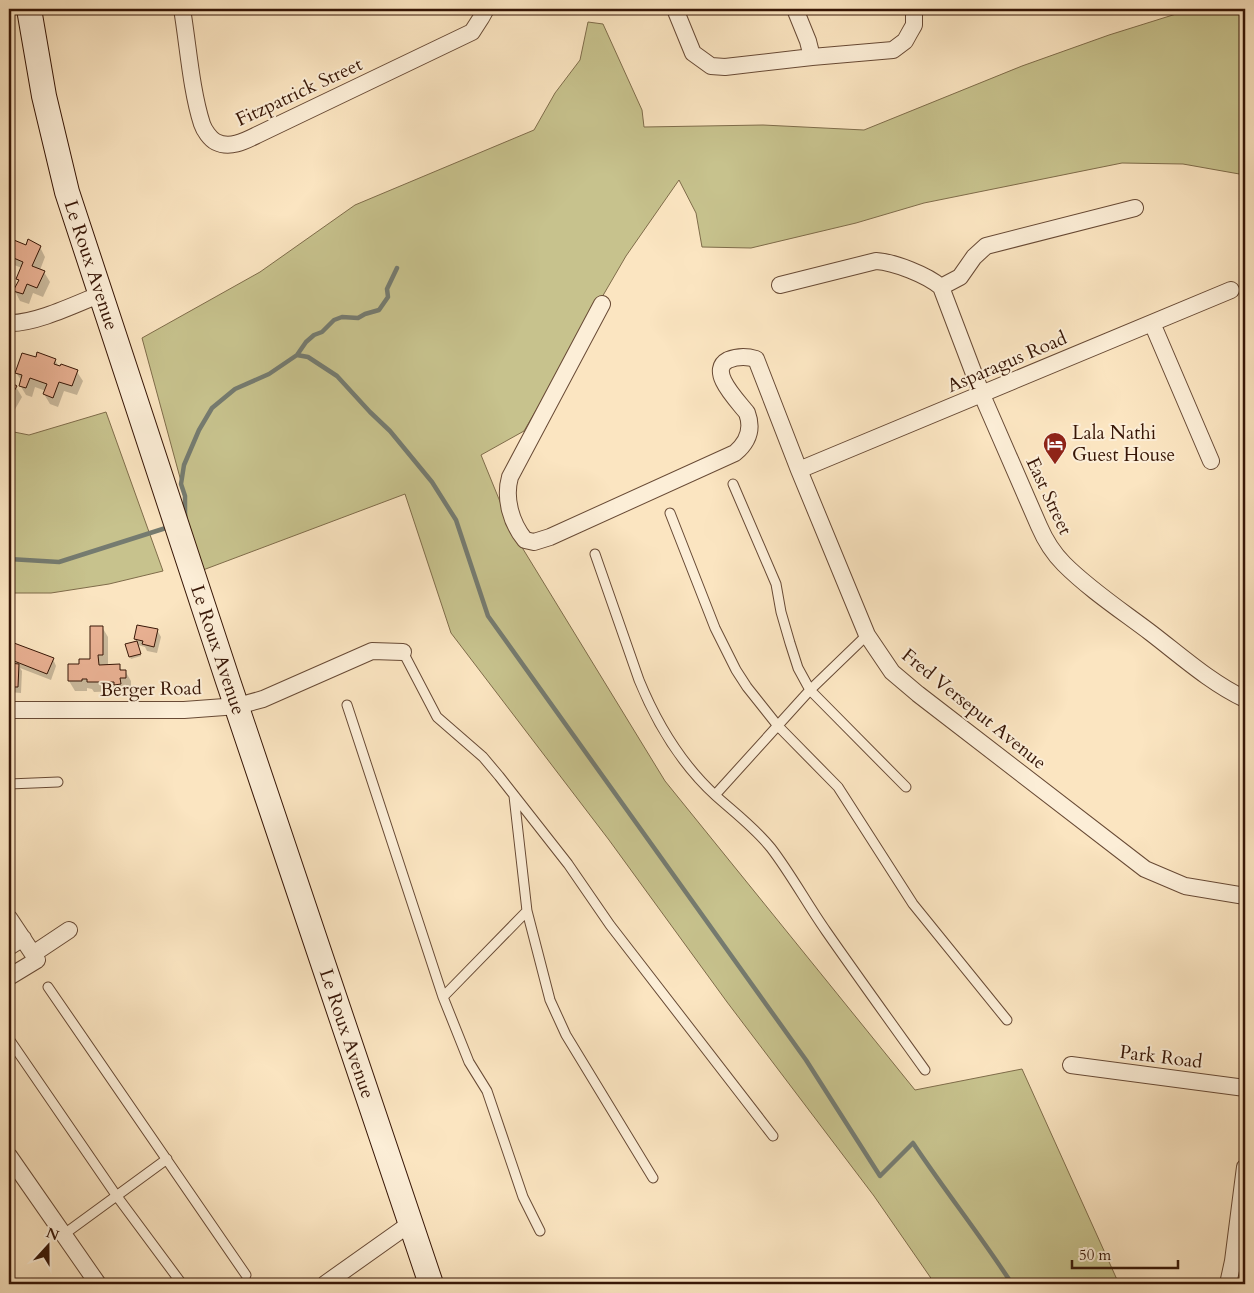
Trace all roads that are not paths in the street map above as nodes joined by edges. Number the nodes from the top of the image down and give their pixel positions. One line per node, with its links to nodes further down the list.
1 (29, 9): 12 (main road, Le Roux Avenue)
2 (182, 9): 3 (street, Fitzpatrick Street)
3 (486, 9)
4 (675, 9): 7 (street)
5 (795, 9): 7 (street)
6 (914, 9): 7 (street)
7 (812, 57)
8 (1135, 208): 10 (street)
9 (780, 285): 10 (street)
10 (941, 287): 16 (street, East Street)
11 (1232, 290): 15 (street, Asparagus Road)
12 (101, 294): 14 (street); 27 (main road, Le Roux Avenue)
13 (602, 304): 18 (street, Fred Verseput Avenue)
14 (9, 323)
15 (1152, 323): 16 (street, Asparagus Road); 17 (street)
16 (982, 395): 18 (street, Asparagus Road); 25 (street, East Street)
17 (1212, 461)
18 (799, 470): 22 (street, Fred Verseput Avenue)
19 (733, 484): 24 (lane)
20 (670, 513): 29 (lane)
21 (595, 554): 33 (lane)
22 (867, 635): 24 (lane); 35 (street, Fred Verseput Avenue)
23 (402, 652): 27 (street, Berger Road); 34 (lane)
24 (810, 690): 29 (lane); 32 (lane)
25 (1245, 699)
26 (347, 705): 43 (lane)
27 (238, 706): 28 (street, Berger Road); 55 (main road, Le Roux Avenue)
28 (9, 710)
29 (778, 726): 33 (lane); 44 (lane)
30 (58, 782): 31 (lane)
31 (9, 784)
32 (906, 787)
33 (715, 795): 47 (lane)
34 (514, 796): 36 (lane); 49 (lane)
35 (1245, 896)
36 (527, 912): 43 (lane); 53 (lane)
37 (9, 918): 39 (street)
38 (69, 930): 40 (street)
39 (16, 942): 40 (street)
40 (35, 957): 41 (street)
41 (9, 977)
42 (48, 987): 51 (lane)
43 (443, 996): 56 (lane)
44 (1007, 1020)
45 (9, 1040): 54 (lane)
46 (1071, 1066): 48 (street, Park Road)
47 (924, 1070)
48 (1245, 1088)
49 (773, 1136)
50 (9, 1156): 57 (street)
51 (167, 1159): 54 (lane); 58 (lane)
52 (1245, 1167): 63 (street)
53 (653, 1178)
54 (116, 1195): 57 (lane); 60 (lane)
55 (411, 1224): 61 (street); 62 (main road, Le Roux Avenue)
56 (540, 1231)
57 (63, 1235): 59 (street)
58 (246, 1275)
59 (98, 1284)
60 (182, 1284)
61 (325, 1284)
62 (431, 1284)
63 (1228, 1284)

